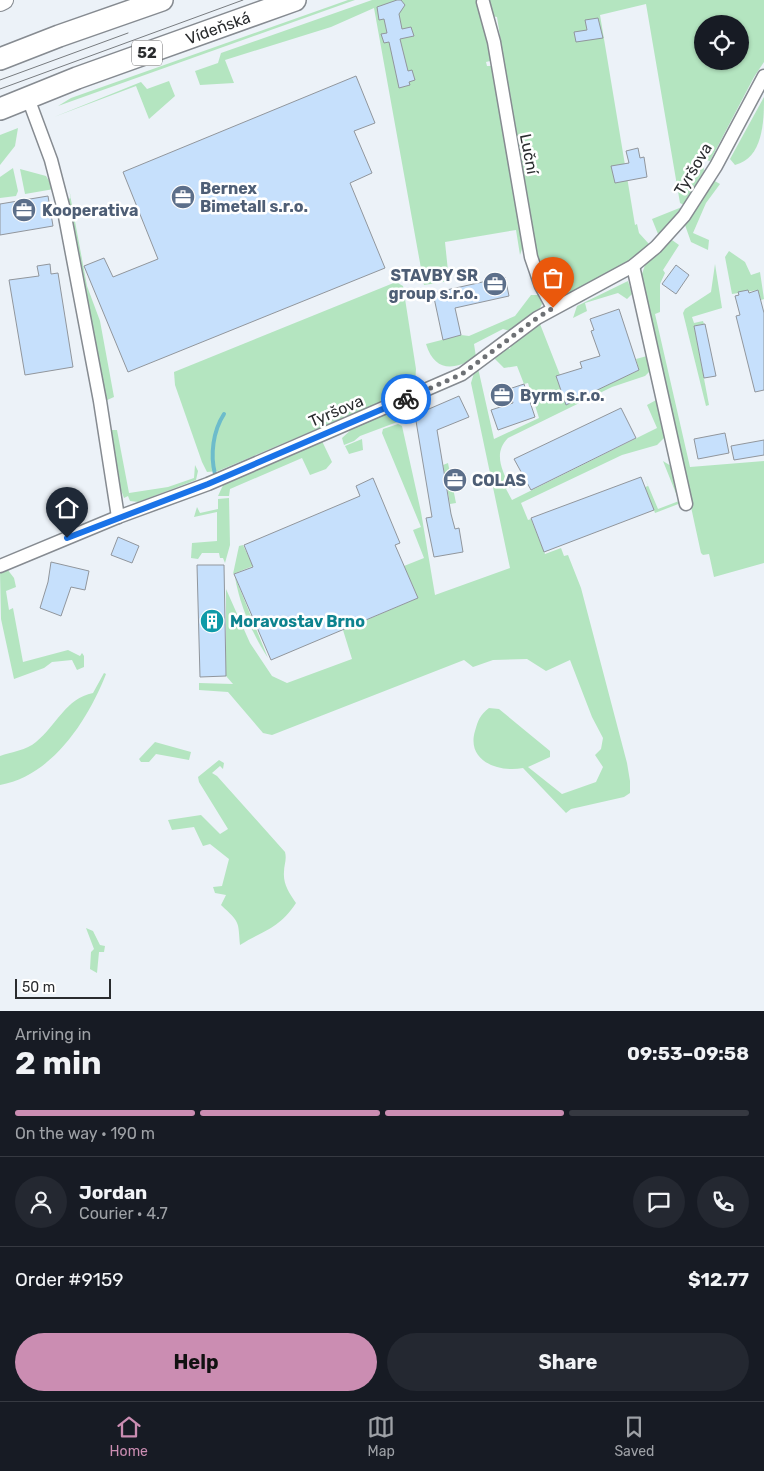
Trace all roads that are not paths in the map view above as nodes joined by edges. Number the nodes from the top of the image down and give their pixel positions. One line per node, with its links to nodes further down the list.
1 (4, 0): 4 (street)
2 (162, 0): 6 (highway)
3 (295, 0): 8 (highway, Vídeňská / 52)
4 (0, 2)
5 (483, 2): 11 (street, Luční)
6 (0, 59)
7 (764, 76): 10 (street, Tyršova)
8 (28, 98): 9 (highway, Vídeňská / 52); 13 (street)
9 (0, 109)
10 (633, 266): 11 (street, Tyršova); 12 (street)
11 (553, 308): 13 (street, Tyršova)
12 (686, 504)
13 (118, 517): 14 (street, Tyršova)
14 (0, 566)

